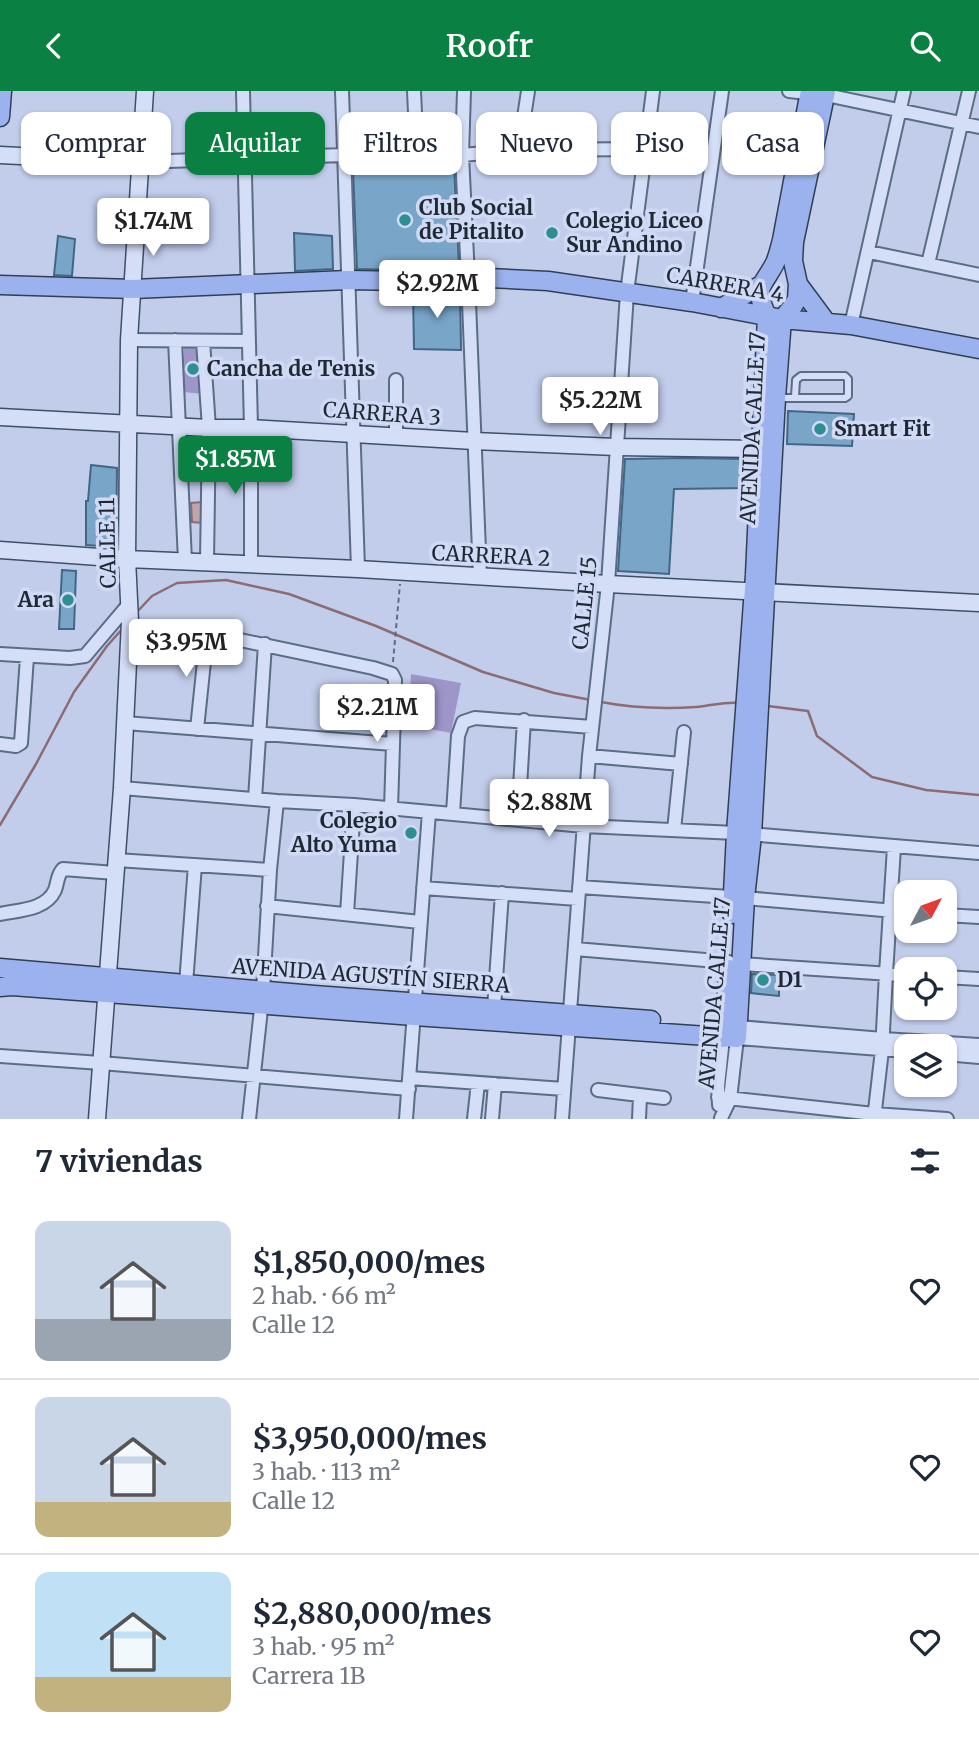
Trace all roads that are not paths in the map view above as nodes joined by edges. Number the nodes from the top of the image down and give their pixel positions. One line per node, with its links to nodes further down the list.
1 (2, 91): 21 (main road)
2 (145, 91): 15 (main road, CALLE 11)
3 (243, 91): 16 (street)
4 (342, 91): 17 (street)
5 (414, 91): 18 (street)
6 (464, 91): 26 (street)
7 (528, 91): 19 (street)
8 (653, 91): 20 (street, CALLE 15)
9 (722, 91): 43 (street)
10 (789, 91): 13 (street)
11 (904, 91): 14 (street)
12 (969, 91): 22 (street)
13 (818, 93): 14 (street); 38 (main road); 40 (main road)
14 (900, 111): 22 (street); 32 (street)
15 (144, 112)
16 (243, 112)
17 (343, 112)
18 (415, 112)
19 (525, 112)
20 (650, 112)
21 (0, 117)
22 (963, 123): 23 (street); 33 (street)
23 (979, 127)
24 (476, 154): 26 (street)
25 (0, 155): 27 (main road)
26 (462, 155): 35 (street)
27 (21, 156)
28 (139, 175): 41 (main road, CALLE 11)
29 (244, 175): 37 (street)
30 (345, 175): 36 (street)
31 (642, 175): 42 (street, CALLE 15)
32 (869, 253): 33 (street); 47 (street)
33 (928, 264): 34 (street)
34 (979, 275)
35 (468, 277): 36 (main road, CARRERA 4); 42 (main road, CARRERA 4); 63 (street)
36 (348, 280): 37 (main road, CARRERA 4); 61 (street)
37 (248, 284): 41 (main road, CARRERA 4); 51 (street)
38 (798, 284): 45 (main road); 46 (main road)
39 (0, 285): 41 (main road, CARRERA 4)
40 (761, 285): 44 (main road); 45 (main road)
41 (133, 289): 48 (main road, CALLE 11)
42 (626, 293): 43 (main road, CARRERA 4); 64 (street, CALLE 15)
43 (692, 302): 44 (main road, CARRERA 4)
44 (721, 308): 45 (main road, CARRERA 4)
45 (774, 318): 46 (main road, CARRERA 4); 55 (main road, AVENIDA CALLE 17); 65 (main road, AVENIDA CALLE 17)
46 (827, 323): 47 (main road, CARRERA 4)
47 (851, 325): 52 (main road, CARRERA 4)
48 (129, 339): 49 (street); 57 (main road, CALLE 11)
49 (175, 341): 50 (street); 58 (street)
50 (204, 341): 51 (street); 59 (street)
51 (248, 341): 60 (street)
52 (979, 349)
53 (396, 380): 62 (street)
54 (795, 397): 54 (lane); 55 (lane)
55 (776, 398): 74 (main road, AVENIDA CALLE 17)
56 (0, 417): 57 (main road, CARRERA 3)
57 (128, 423): 58 (main road, CARRERA 3); 67 (main road, CALLE 11)
58 (179, 426): 59 (main road, CARRERA 3); 68 (street)
59 (209, 428): 60 (main road, CARRERA 3); 69 (street)
60 (251, 428): 61 (main road, CARRERA 3); 70 (street)
61 (353, 433): 62 (main road, CARRERA 3); 71 (street)
62 (396, 437): 63 (main road, CARRERA 3)
63 (474, 441): 64 (main road, CARRERA 3); 72 (street)
64 (616, 447): 65 (main road, CARRERA 3); 73 (street, CALLE 15)
65 (761, 449): 74 (main road, AVENIDA CALLE 17)
66 (0, 550): 67 (main road, CARRERA 2)
67 (127, 559): 68 (main road, CARRERA 2); 76 (main road, CALLE 11)
68 (185, 561): 69 (main road, CARRERA 2)
69 (207, 561): 70 (main road, CARRERA 2)
70 (251, 565): 71 (main road, CARRERA 2)
71 (358, 569): 72 (main road, CARRERA 2)
72 (480, 576): 73 (main road, CARRERA 2)
73 (608, 584): 74 (main road, CARRERA 2); 83 (street, CALLE 15)
74 (760, 591): 75 (main road, CARRERA 2); 101 (main road, AVENIDA CALLE 17)
75 (979, 603)
76 (130, 615): 77 (street); 80 (street); 82 (main road, CALLE 11)
77 (207, 633): 78 (street); 84 (street)
78 (265, 645): 85 (street); 88 (street)
79 (0, 654): 80 (street)
80 (27, 657): 87 (street)
81 (524, 720): 83 (street); 97 (street); 98 (street)
82 (125, 723): 84 (street); 91 (main road, CALLE 11)
83 (592, 727): 89 (street, CALLE 15)
84 (197, 729): 85 (street)
85 (260, 732): 88 (street); 92 (street)
86 (684, 732): 90 (street)
87 (0, 744)
88 (393, 744): 95 (street)
89 (589, 756): 90 (street); 99 (street, CALLE 15)
90 (681, 764): 100 (street)
91 (122, 788): 92 (street); 105 (main road, CALLE 11)
92 (256, 799): 93 (street)
93 (278, 801): 94 (street); 106 (street)
94 (354, 805): 95 (street); 114 (street)
95 (391, 809): 96 (street)
96 (429, 812): 97 (street); 107 (street)
97 (453, 814): 98 (street)
98 (518, 820): 99 (street)
99 (584, 826): 100 (street); 109 (street, CALLE 15)
100 (674, 830): 101 (street)
101 (744, 834): 102 (street); 110 (main road, AVENIDA CALLE 17)
102 (894, 847): 103 (street); 112 (street)
103 (979, 853)
104 (195, 865): 105 (street); 106 (street); 126 (street)
105 (116, 866): 115 (street); 127 (main road, CALLE 11)
106 (270, 870): 111 (street)
107 (423, 888): 108 (street); 118 (street)
108 (502, 893): 109 (street); 130 (street)
109 (578, 893): 110 (street); 119 (street, CALLE 15)
110 (739, 898): 112 (street); 120 (main road, AVENIDA CALLE 17)
111 (267, 906): 114 (street); 129 (street)
112 (891, 911): 113 (street); 122 (street)
113 (894, 911)
114 (347, 913): 118 (street)
115 (0, 914)
116 (957, 916): 117 (street)
117 (979, 917)
118 (420, 922): 131 (street)
119 (575, 949): 120 (street); 132 (street, CALLE 15)
120 (735, 963): 122 (street); 133 (main road, AVENIDA CALLE 17)
121 (0, 968): 127 (main road, AVENIDA AGUSTÍN SIERRA)
122 (886, 974): 123 (street); 134 (street)
123 (894, 974)
124 (957, 978): 125 (street)
125 (979, 979)
126 (186, 984): 127 (main road, AVENIDA AGUSTÍN SIERRA); 129 (main road, AVENIDA AGUSTÍN SIERRA)
127 (108, 985): 128 (main road, AVENIDA AGUSTÍN SIERRA); 129 (main road, AVENIDA AGUSTÍN SIERRA); 140 (main road, CALLE 11)
128 (0, 987)
129 (262, 998): 131 (main road, AVENIDA AGUSTÍN SIERRA); 141 (street)
130 (494, 1008): 131 (main road, AVENIDA AGUSTÍN SIERRA); 132 (main road, AVENIDA AGUSTÍN SIERRA)
131 (414, 1009): 132 (main road, AVENIDA AGUSTÍN SIERRA); 143 (street)
132 (568, 1020): 133 (main road, AVENIDA AGUSTÍN SIERRA); 145 (street, CALLE 15)
133 (730, 1032): 134 (street); 149 (street, AVENIDA CALLE 17)
134 (883, 1044): 135 (street); 136 (street); 150 (street)
135 (979, 1045)
136 (894, 1047)
137 (957, 1055): 139 (street)
138 (0, 1056): 140 (street)
139 (979, 1057)
140 (101, 1063): 141 (street); 151 (main road, CALLE 11)
141 (253, 1075): 143 (street); 152 (street)
142 (478, 1083): 143 (street); 144 (street); 154 (street)
143 (409, 1084): 153 (street)
144 (495, 1084): 145 (street); 155 (street)
145 (564, 1089): 156 (street, CALLE 15)
146 (598, 1090): 147 (street)
147 (640, 1096): 148 (street); 157 (street)
148 (664, 1097)
149 (724, 1098): 150 (street); 158 (street, AVENIDA CALLE 17)
150 (874, 1116): 159 (street)
151 (97, 1119)
152 (249, 1119)
153 (406, 1119)
154 (474, 1119)
155 (492, 1119)
156 (562, 1119)
157 (639, 1119)
158 (721, 1119)
159 (947, 1119)

